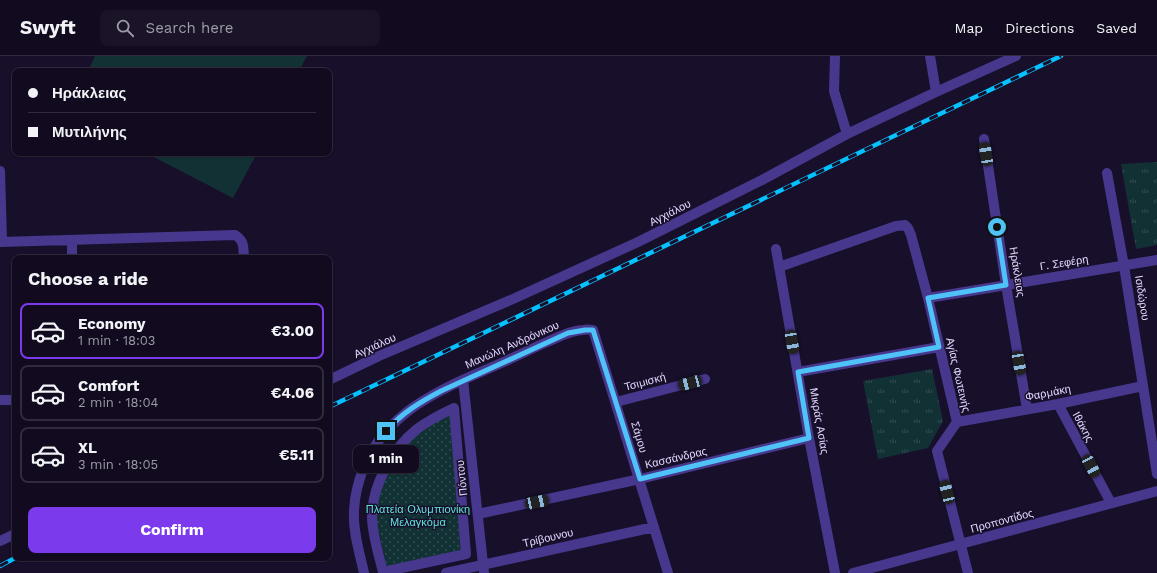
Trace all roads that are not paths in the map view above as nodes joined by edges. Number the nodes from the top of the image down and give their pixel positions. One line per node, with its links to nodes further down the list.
1 (835, 56): 5 (street)
2 (930, 56): 4 (street)
3 (1015, 56): 4 (street, Αγχιάλου)
4 (936, 92): 5 (street, Αγχιάλου)
5 (847, 134): 22 (street, Αγχιάλου)
6 (984, 139): 17 (street, Ηράκλειας)
7 (0, 171): 10 (street)
8 (1107, 173): 15 (street, Ισιδώρου)
9 (72, 240): 10 (street); 12 (street); 13 (street)
10 (1, 242)
11 (776, 249): 16 (street, Μικράς Ασίας)
12 (72, 255)
13 (244, 255)
14 (1157, 260): 15 (street, Γ. Σεφέρη)
15 (1124, 266): 17 (street, Γ. Σεφέρη); 25 (street, Ισιδώρου)
16 (779, 267): 18 (street, Αγίας Φωτεινής); 21 (street, Μικράς Ασίας)
17 (1006, 285): 18 (street, Γ. Σεφέρη); 30 (street, Ηράκλειας)
18 (928, 298): 20 (street, Αγίας Φωτεινής)
19 (593, 330): 24 (street, Μανώλη Ανδρόνικου); 28 (street, Σάμου)
20 (939, 347): 21 (street); 31 (street, Αγίας Φωτεινής)
21 (798, 372): 32 (street, Μικράς Ασίας)
22 (332, 379)
23 (705, 379): 28 (street, Τσιμισκή)
24 (463, 380): 37 (street, Πόντου); 44 (street, Μανώλη Ανδρόνικου)
25 (1143, 386): 29 (street, Φαρμάκη); 33 (street, Ισιδώρου)
26 (0, 400): 27 (street)
27 (12, 400)
28 (616, 402): 34 (street, Σάμου)
29 (1058, 404): 30 (street, Φαρμάκη); 36 (street, Ιθάκης)
30 (1027, 410): 31 (street, Φαρμάκη)
31 (957, 422): 41 (street, Αγίας Φωτεινής)
32 (809, 438): 34 (street, Κασσάνδρας); 47 (street, Μικράς Ασίας)
33 (1157, 474)
34 (640, 479): 37 (street, Κασσάνδρας); 38 (street, Σάμου)
35 (1157, 491): 36 (street, Προποντίδος)
36 (1111, 503): 41 (street, Προποντίδος)
37 (478, 514): 42 (street, Πόντου)
38 (654, 526): 42 (street, Τρίβουνου); 46 (street, Σάμου)
39 (12, 535): 40 (street)
40 (0, 541)
41 (960, 545): 48 (street, Προποντίδος); 49 (street, Αγίας Φωτεινής)
42 (484, 569): 45 (street, Τρίβουνου)
43 (383, 572): 43 (street)
44 (364, 573)
45 (446, 573)
46 (668, 573)
47 (835, 573)
48 (853, 573)
49 (968, 573)

